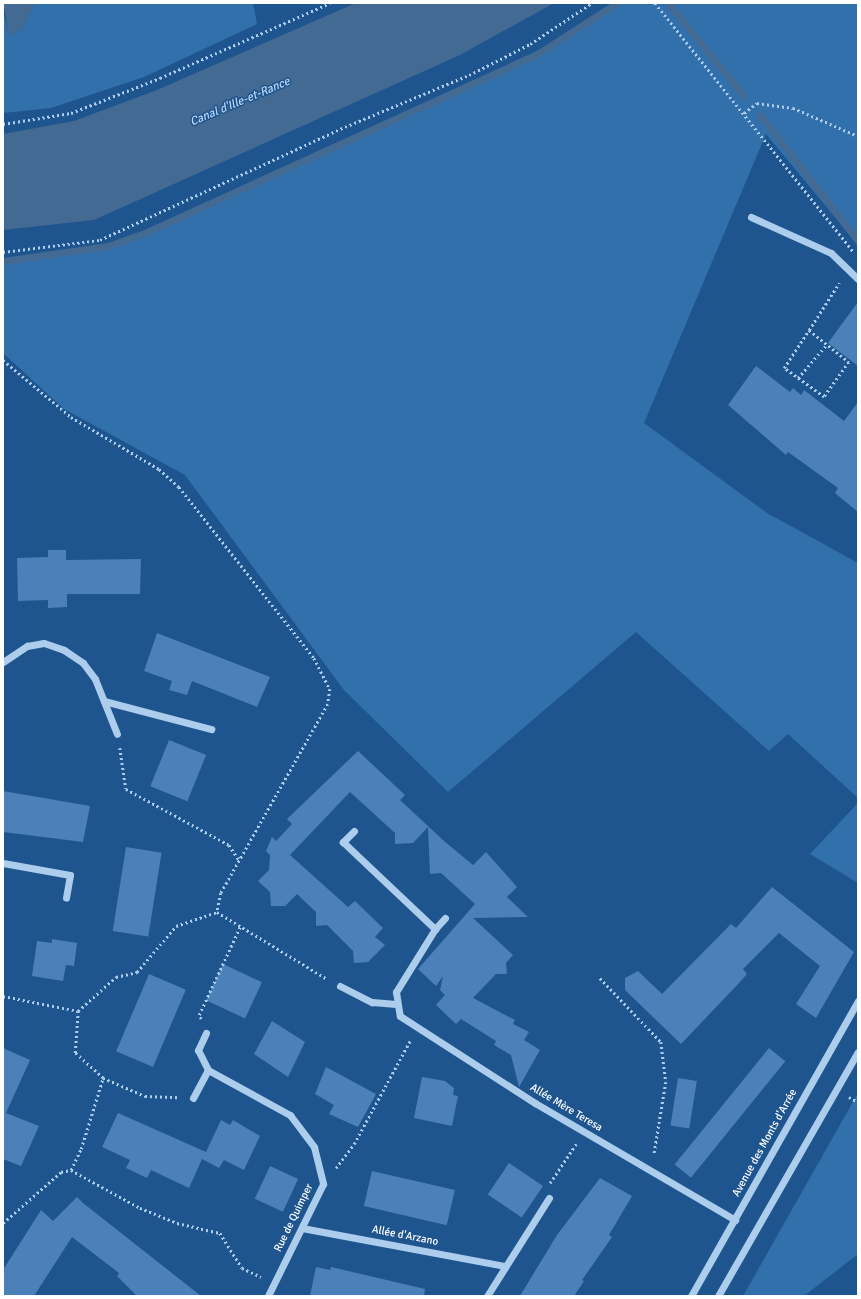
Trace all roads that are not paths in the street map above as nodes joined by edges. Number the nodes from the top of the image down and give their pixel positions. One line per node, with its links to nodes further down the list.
1 (751, 217): 2 (street)
2 (858, 279)
3 (3, 662): 4 (street)
4 (104, 701): 5 (street); 6 (street)
5 (211, 729)
6 (117, 734)
7 (354, 831): 11 (street)
8 (3, 863): 9 (street)
9 (66, 898)
10 (445, 918): 11 (street)
11 (435, 929): 14 (street)
12 (340, 986): 14 (street)
13 (858, 1001): 20 (street, Avenue des Monts d'Arrée)
14 (396, 1004): 20 (street, Allée Mère Teresa)
15 (206, 1033): 17 (street)
16 (858, 1052): 26 (street)
17 (208, 1070): 18 (street); 21 (street, Rue de Quimper)
18 (193, 1098)
19 (549, 1198): 22 (street)
20 (735, 1220): 25 (street, Avenue des Monts d'Arrée)
21 (302, 1228): 22 (street, Allée d'Arzano); 23 (street, Rue de Quimper)
22 (505, 1266): 24 (street)
23 (268, 1296)
24 (487, 1296)
25 (691, 1296)
26 (718, 1296)

